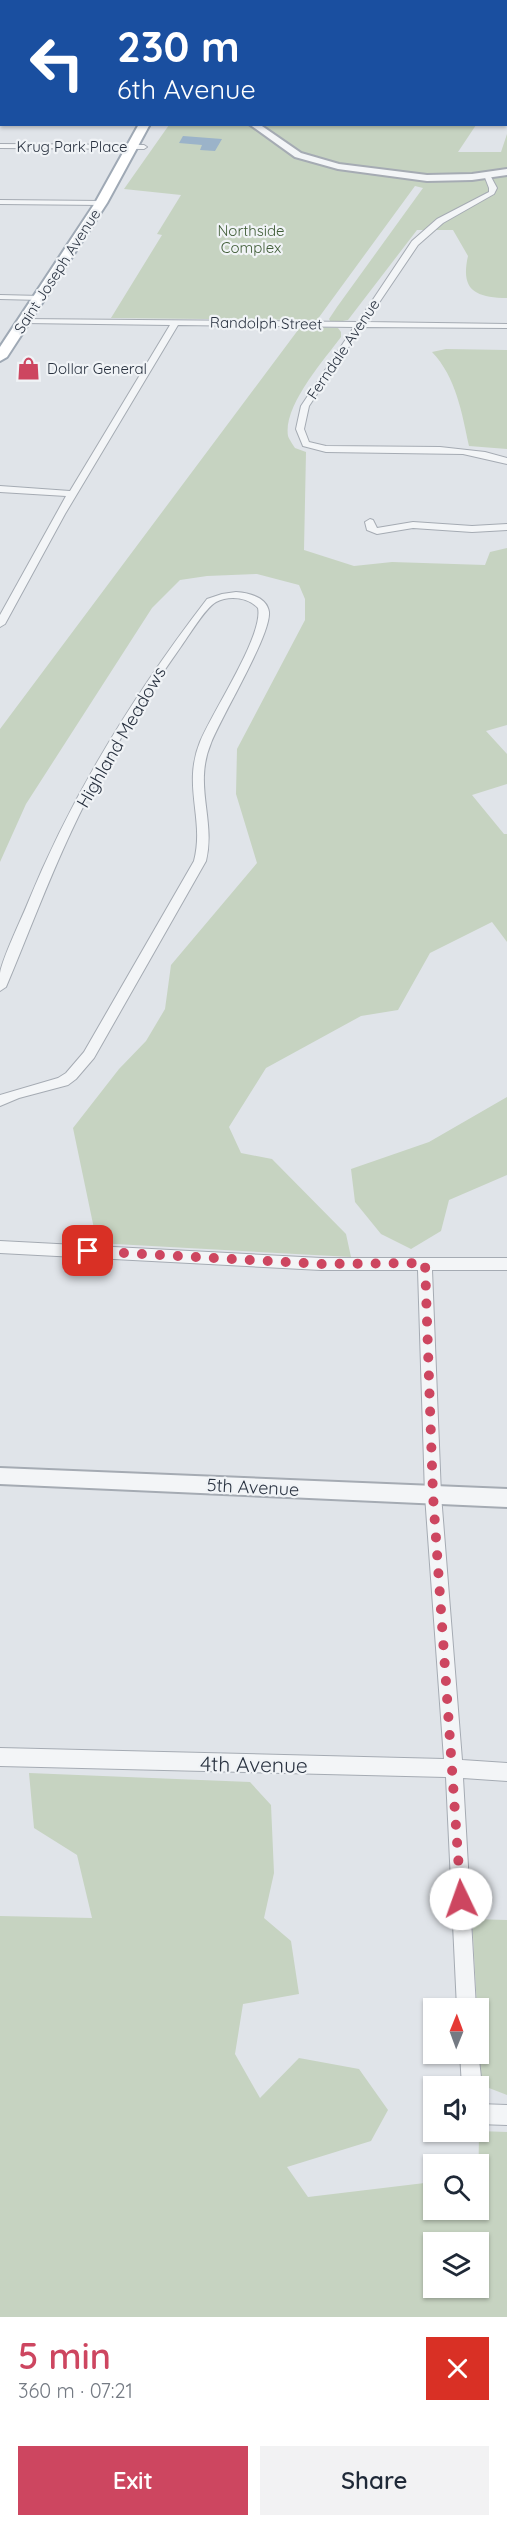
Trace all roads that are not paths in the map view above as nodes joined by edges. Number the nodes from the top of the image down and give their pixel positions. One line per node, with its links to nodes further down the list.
1 (144, 126): 5 (main road, Saint Joseph Avenue)
2 (256, 126): 7 (street)
3 (155, 132): 5 (main road, Saint Joseph Avenue)
4 (0, 146): 5 (street, Krug Park Place)
5 (139, 147): 9 (main road, Saint Joseph Avenue)
6 (507, 172): 7 (street)
7 (488, 175): 14 (street, Ferndale Avenue)
8 (0, 202): 9 (street)
9 (101, 203): 11 (main road, Saint Joseph Avenue)
10 (0, 297): 11 (street)
11 (41, 298): 12 (main road, Saint Joseph Avenue)
12 (25, 321): 13 (street, Randolph Street); 16 (main road, Saint Joseph Avenue)
13 (176, 322): 14 (street, Randolph Street); 19 (street)
14 (359, 325): 15 (street, Randolph Street); 17 (street, Ferndale Avenue)
15 (507, 326)
16 (0, 357)
17 (507, 461)
18 (0, 489): 19 (street)
19 (72, 494): 24 (street)
20 (394, 519): 22 (street)
21 (370, 522): 22 (street)
22 (410, 525): 23 (street)
23 (507, 527)
24 (0, 624)
25 (0, 987): 26 (street, Highland Meadows)
26 (0, 1101)
27 (0, 1247): 28 (street)
28 (425, 1263): 29 (street); 31 (street)
29 (507, 1264)
30 (0, 1476): 31 (street, 5th Avenue)
31 (433, 1495): 32 (street, 5th Avenue); 34 (street)
32 (507, 1498)
33 (0, 1757): 34 (street, 4th Avenue)
34 (454, 1768): 35 (street, 4th Avenue); 36 (street)
35 (507, 1772)
36 (466, 1998)
37 (489, 2114): 38 (street)
38 (507, 2115)

